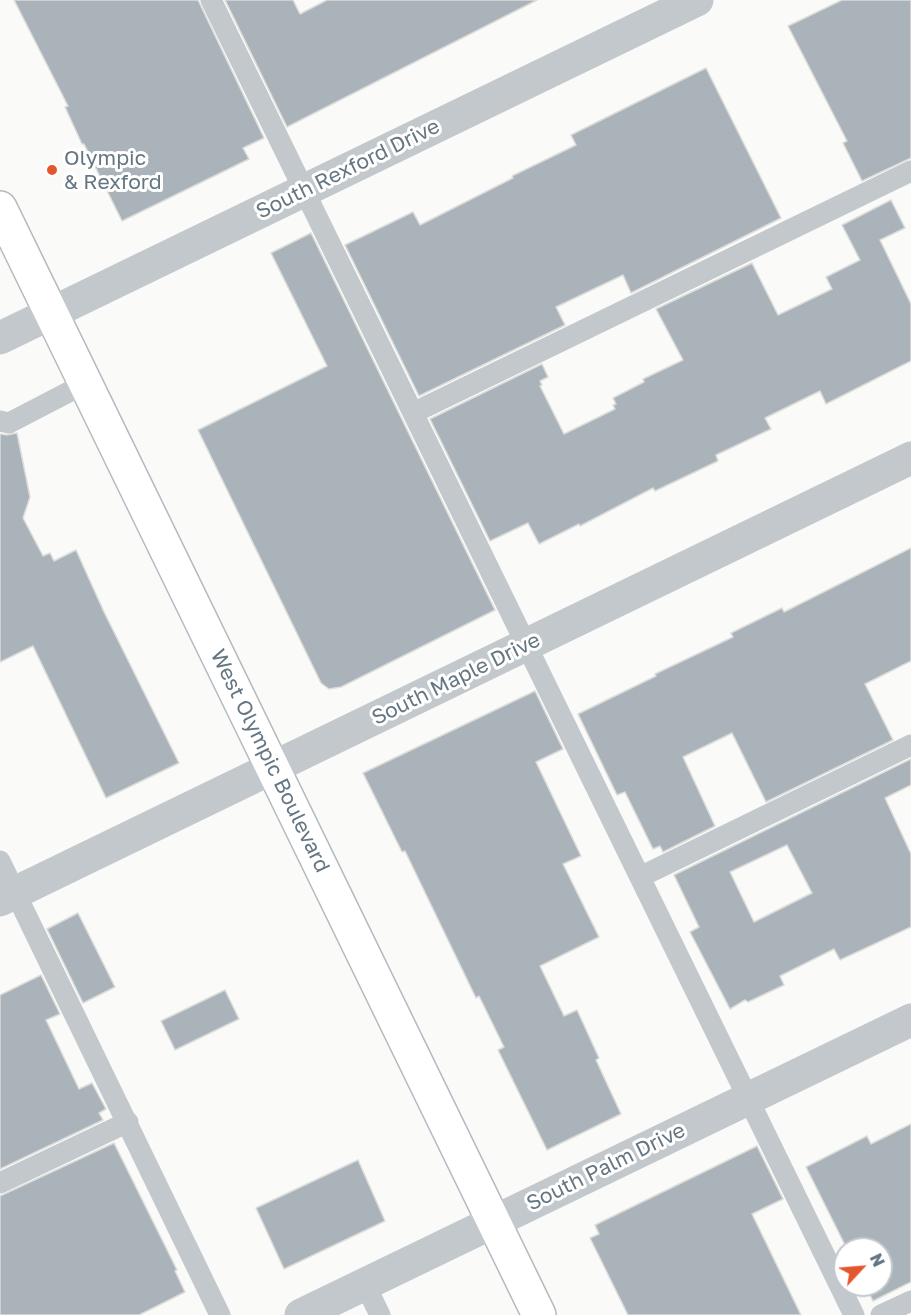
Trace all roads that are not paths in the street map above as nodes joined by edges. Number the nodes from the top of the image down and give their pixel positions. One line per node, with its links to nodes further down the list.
1 (211, 0): 4 (lane)
2 (697, 0): 4 (street, South Rexford Drive)
3 (911, 171): 9 (lane)
4 (305, 191): 6 (street, South Rexford Drive); 9 (lane)
5 (0, 208): 6 (main road, West Olympic Boulevard)
6 (51, 313): 7 (street, South Rexford Drive); 8 (main road, West Olympic Boulevard)
7 (0, 339)
8 (86, 383): 10 (lane); 14 (main road, West Olympic Boulevard)
9 (413, 413): 12 (lane)
10 (0, 421)
11 (911, 458): 12 (street, South Maple Drive)
12 (526, 645): 14 (street, South Maple Drive); 16 (lane)
13 (911, 745): 16 (lane)
14 (273, 768): 17 (street, South Maple Drive); 22 (main road, West Olympic Boulevard)
15 (0, 861): 17 (lane)
16 (640, 877): 19 (lane)
17 (8, 896): 20 (lane)
18 (911, 1020): 19 (street, South Palm Drive)
19 (748, 1098): 22 (street, South Palm Drive); 29 (lane)
20 (128, 1122): 21 (lane); 25 (lane)
21 (0, 1183)
22 (494, 1221): 23 (street, South Palm Drive); 28 (main road, West Olympic Boulevard)
23 (365, 1284): 26 (street, South Palm Drive); 27 (lane)
24 (911, 1300): 30 (lane)
25 (220, 1315)
26 (302, 1315)
27 (380, 1315)
28 (539, 1315)
29 (854, 1315)
30 (881, 1315)

